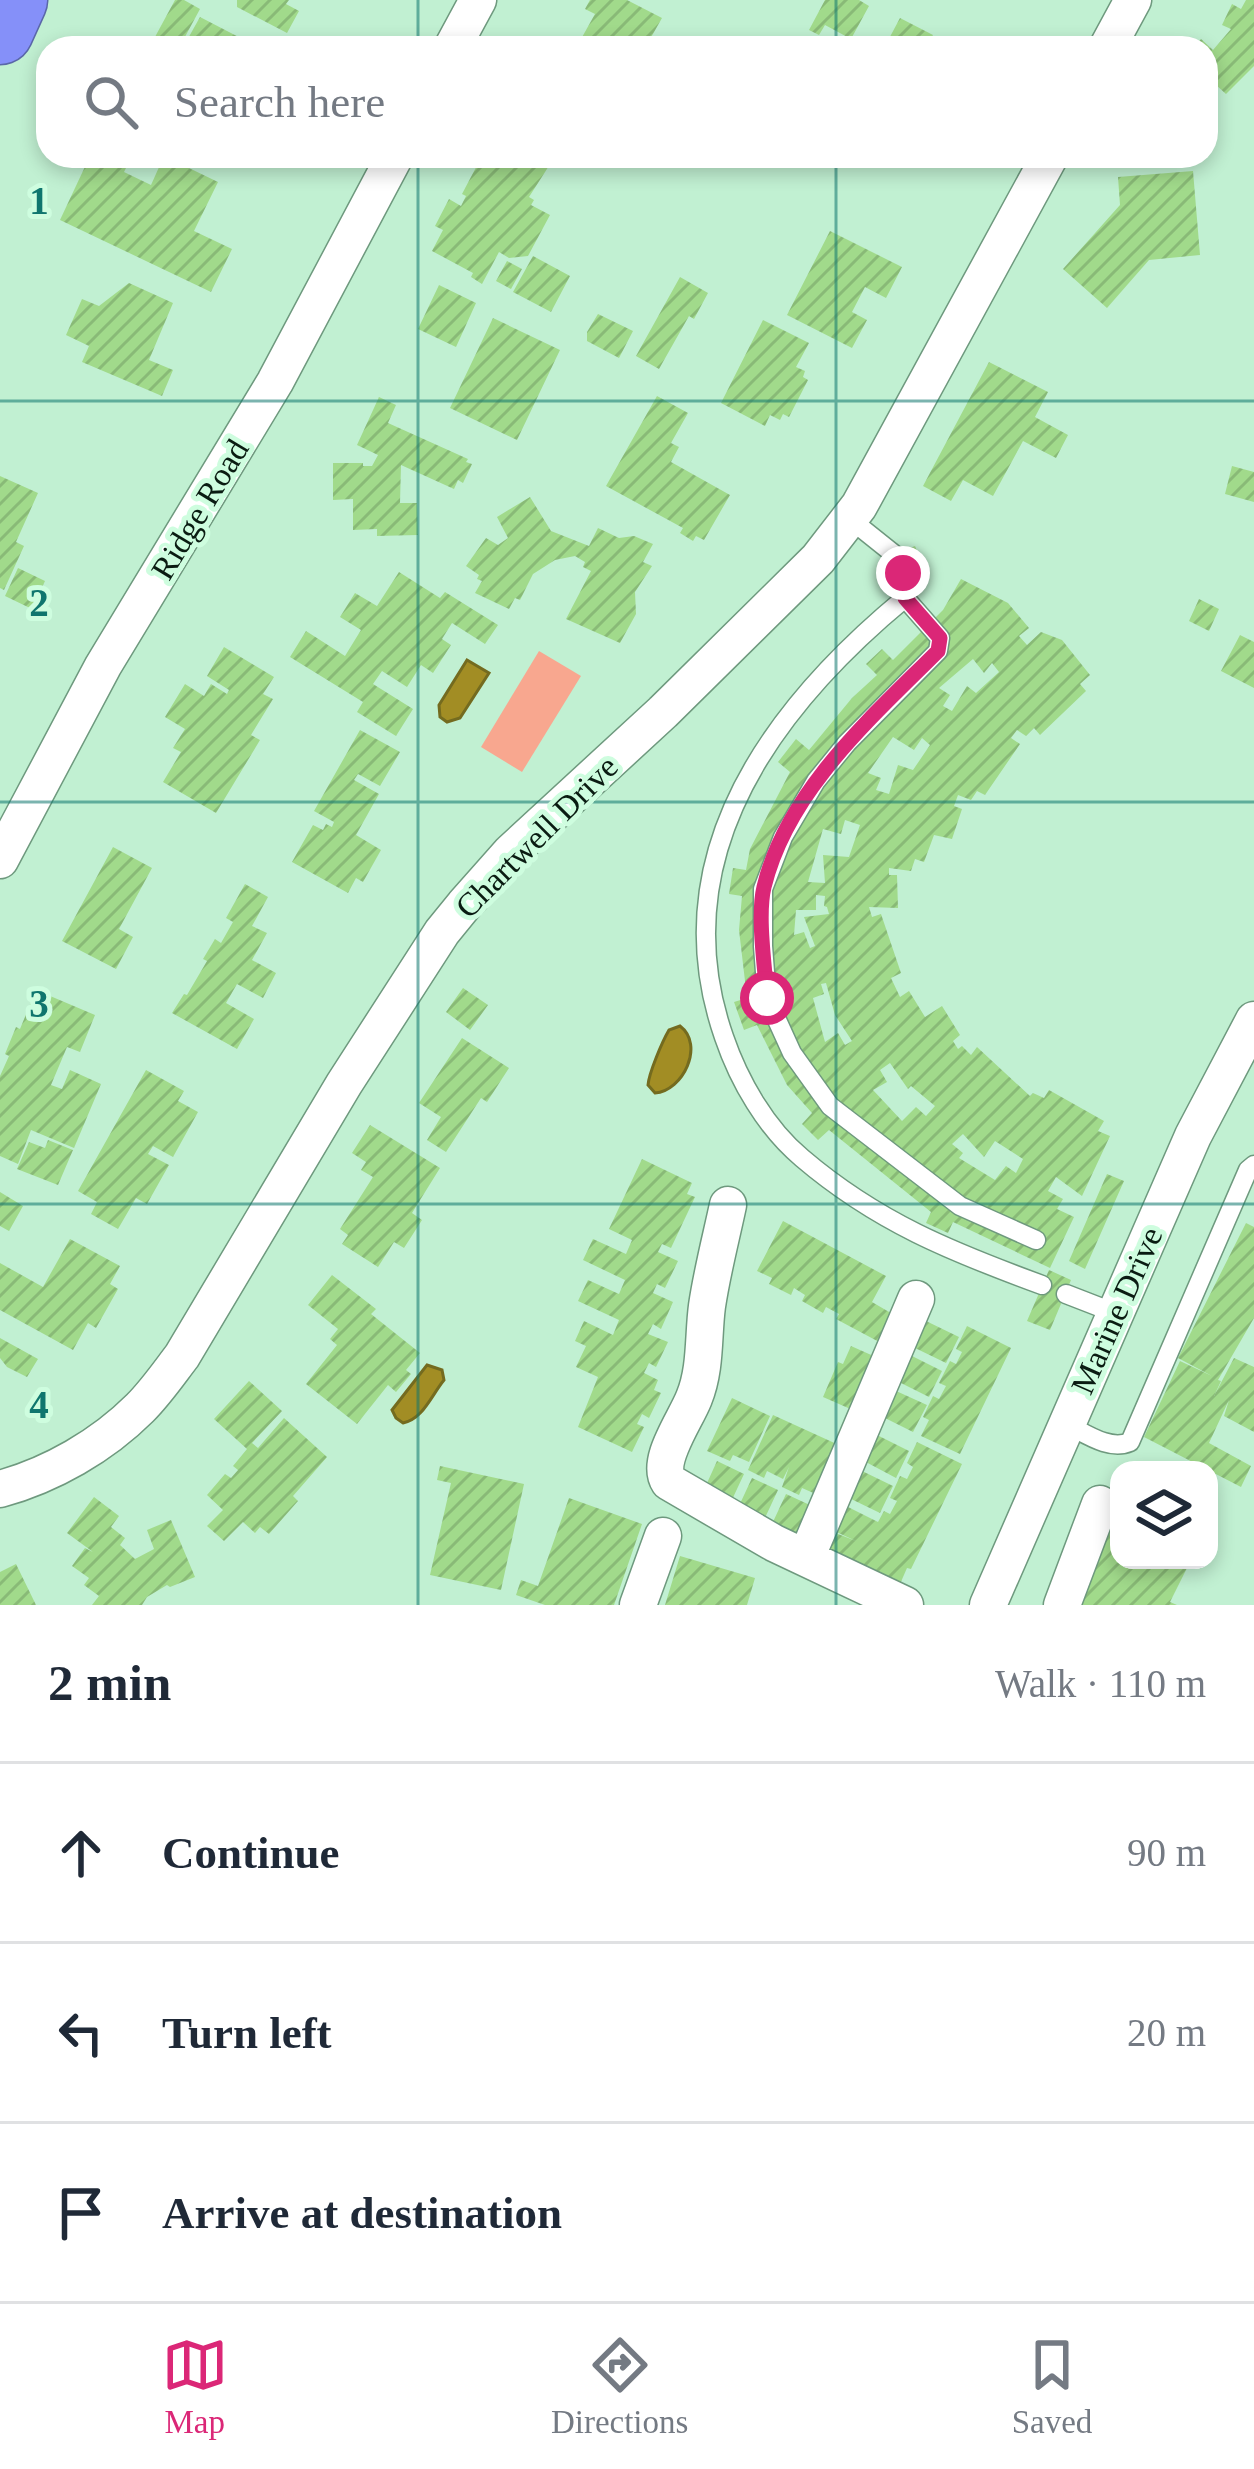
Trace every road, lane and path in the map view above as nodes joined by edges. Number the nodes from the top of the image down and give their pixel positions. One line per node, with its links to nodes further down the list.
1 (14, 0): 4 (highway)
2 (478, 0): 5 (street)
3 (1133, 0): 6 (street)
4 (0, 31)
5 (458, 36)
6 (1114, 36)
7 (389, 168): 11 (street, Ridge Road)
8 (1044, 168): 9 (street, Chartwell Drive)
9 (850, 519): 10 (lane); 21 (street, Chartwell Drive)
10 (905, 598): 15 (lane); 16 (lane)
11 (0, 860)
12 (1254, 1020): 19 (street, Marine Drive)
13 (1254, 1165): 20 (lane)
14 (728, 1205): 24 (street)
15 (1036, 1240)
16 (1042, 1286)
17 (1066, 1294): 19 (lane)
18 (916, 1299): 24 (street)
19 (1115, 1312): 20 (street, Marine Drive)
20 (1066, 1424): 27 (street, Marine Drive)
21 (0, 1489)
22 (1100, 1504): 28 (street)
23 (663, 1536): 25 (street)
24 (806, 1558): 26 (street)
25 (638, 1605)
26 (905, 1605)
27 (988, 1605)
28 (1062, 1605)

